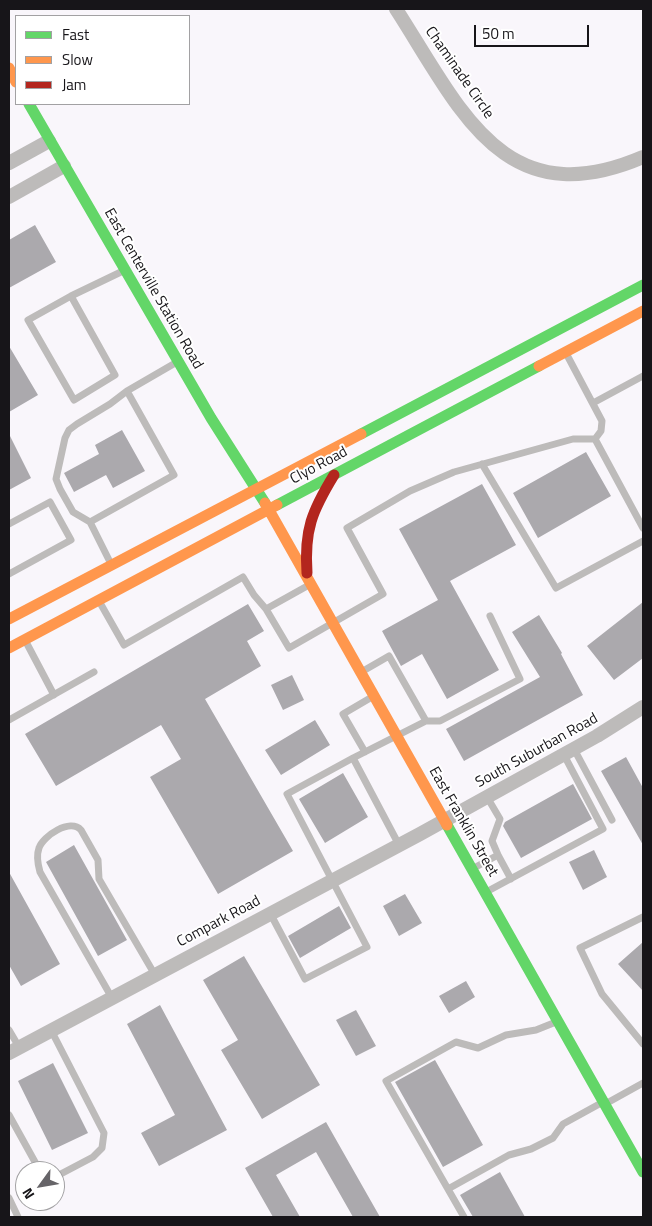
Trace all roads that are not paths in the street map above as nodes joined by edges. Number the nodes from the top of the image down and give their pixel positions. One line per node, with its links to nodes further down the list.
1 (396, 9): 6 (street, Chaminade Circle)
2 (9, 68): 3 (street)
3 (15, 80)
4 (30, 105): 5 (street, East Centerville Station Road)
5 (49, 141): 7 (street); 8 (street, East Centerville Station Road)
6 (643, 157)
7 (9, 163)
8 (64, 166): 9 (street); 10 (street, East Centerville Station Road)
9 (9, 197)
10 (125, 270): 12 (lane); 15 (street, East Centerville Station Road)
11 (643, 284): 22 (street, Clyo Road)
12 (71, 296): 12 (lane)
13 (643, 311): 14 (street, Clyo Road)
14 (565, 352): 18 (lane); 21 (street, Clyo Road)
15 (178, 361): 17 (lane); 22 (street, East Centerville Station Road)
16 (643, 376): 18 (lane)
17 (127, 391): 24 (lane); 24 (lane)
18 (593, 403): 19 (lane)
19 (595, 440): 20 (lane); 26 (lane)
20 (482, 464): 27 (lane); 35 (lane)
21 (334, 475): 23 (street, Clyo Road); 30 (street)
22 (256, 487): 23 (street, East Franklin Street); 28 (street, Clyo Road)
23 (268, 510): 30 (street, East Franklin Street); 31 (street, Clyo Road)
24 (90, 522): 28 (lane)
25 (9, 524): 29 (lane)
26 (643, 528)
27 (643, 541)
28 (111, 564): 33 (street, Clyo Road)
29 (9, 574)
30 (309, 583): 32 (lane); 35 (street, East Franklin Street)
31 (99, 601): 32 (lane); 36 (street, Clyo Road)
32 (266, 609): 35 (lane)
33 (11, 615)
34 (490, 616): 44 (lane)
35 (332, 623): 39 (street, East Franklin Street)
36 (24, 640): 37 (street, Clyo Road); 40 (lane)
37 (9, 648)
38 (94, 672): 40 (lane)
39 (360, 672): 41 (street, East Franklin Street); 44 (lane)
40 (54, 695): 43 (lane)
41 (374, 696): 45 (street, East Franklin Street); 46 (lane)
42 (643, 707): 47 (street, South Suburban Road)
43 (9, 720)
44 (426, 721): 45 (lane)
45 (397, 737): 46 (lane); 51 (street, East Franklin Street)
46 (365, 752): 48 (lane)
47 (569, 752): 49 (street, South Suburban Road); 50 (lane); 55 (lane)
48 (353, 758): 52 (lane); 56 (lane)
49 (487, 797): 51 (street, South Suburban Road); 53 (lane)
50 (612, 820)
51 (444, 821): 52 (street, Compark Road); 54 (street, East Franklin Street)
52 (399, 844): 56 (street, Compark Road)
53 (498, 855): 54 (lane); 55 (lane)
54 (472, 869): 57 (street, East Franklin Street)
55 (511, 879): 57 (lane)
56 (333, 880): 58 (street, Compark Road); 58 (lane)
57 (485, 893): 62 (street, East Franklin Street)
58 (270, 913): 60 (street, Compark Road)
59 (643, 917): 65 (lane)
60 (155, 975): 61 (street, Compark Road); 61 (lane)
61 (112, 998): 64 (street, Compark Road)
62 (558, 1022): 68 (street, East Franklin Street); 73 (lane)
63 (9, 1030): 66 (lane)
64 (51, 1030): 66 (street, Compark Road); 71 (lane)
65 (643, 1044)
66 (14, 1050)
67 (643, 1083): 68 (lane)
68 (604, 1103): 72 (street, East Franklin Street); 73 (lane)
69 (9, 1115): 70 (lane)
70 (34, 1161)
71 (65, 1172)
72 (643, 1172)
73 (448, 1190): 76 (lane)
74 (9, 1198): 75 (lane)
75 (18, 1217)
76 (464, 1217)

